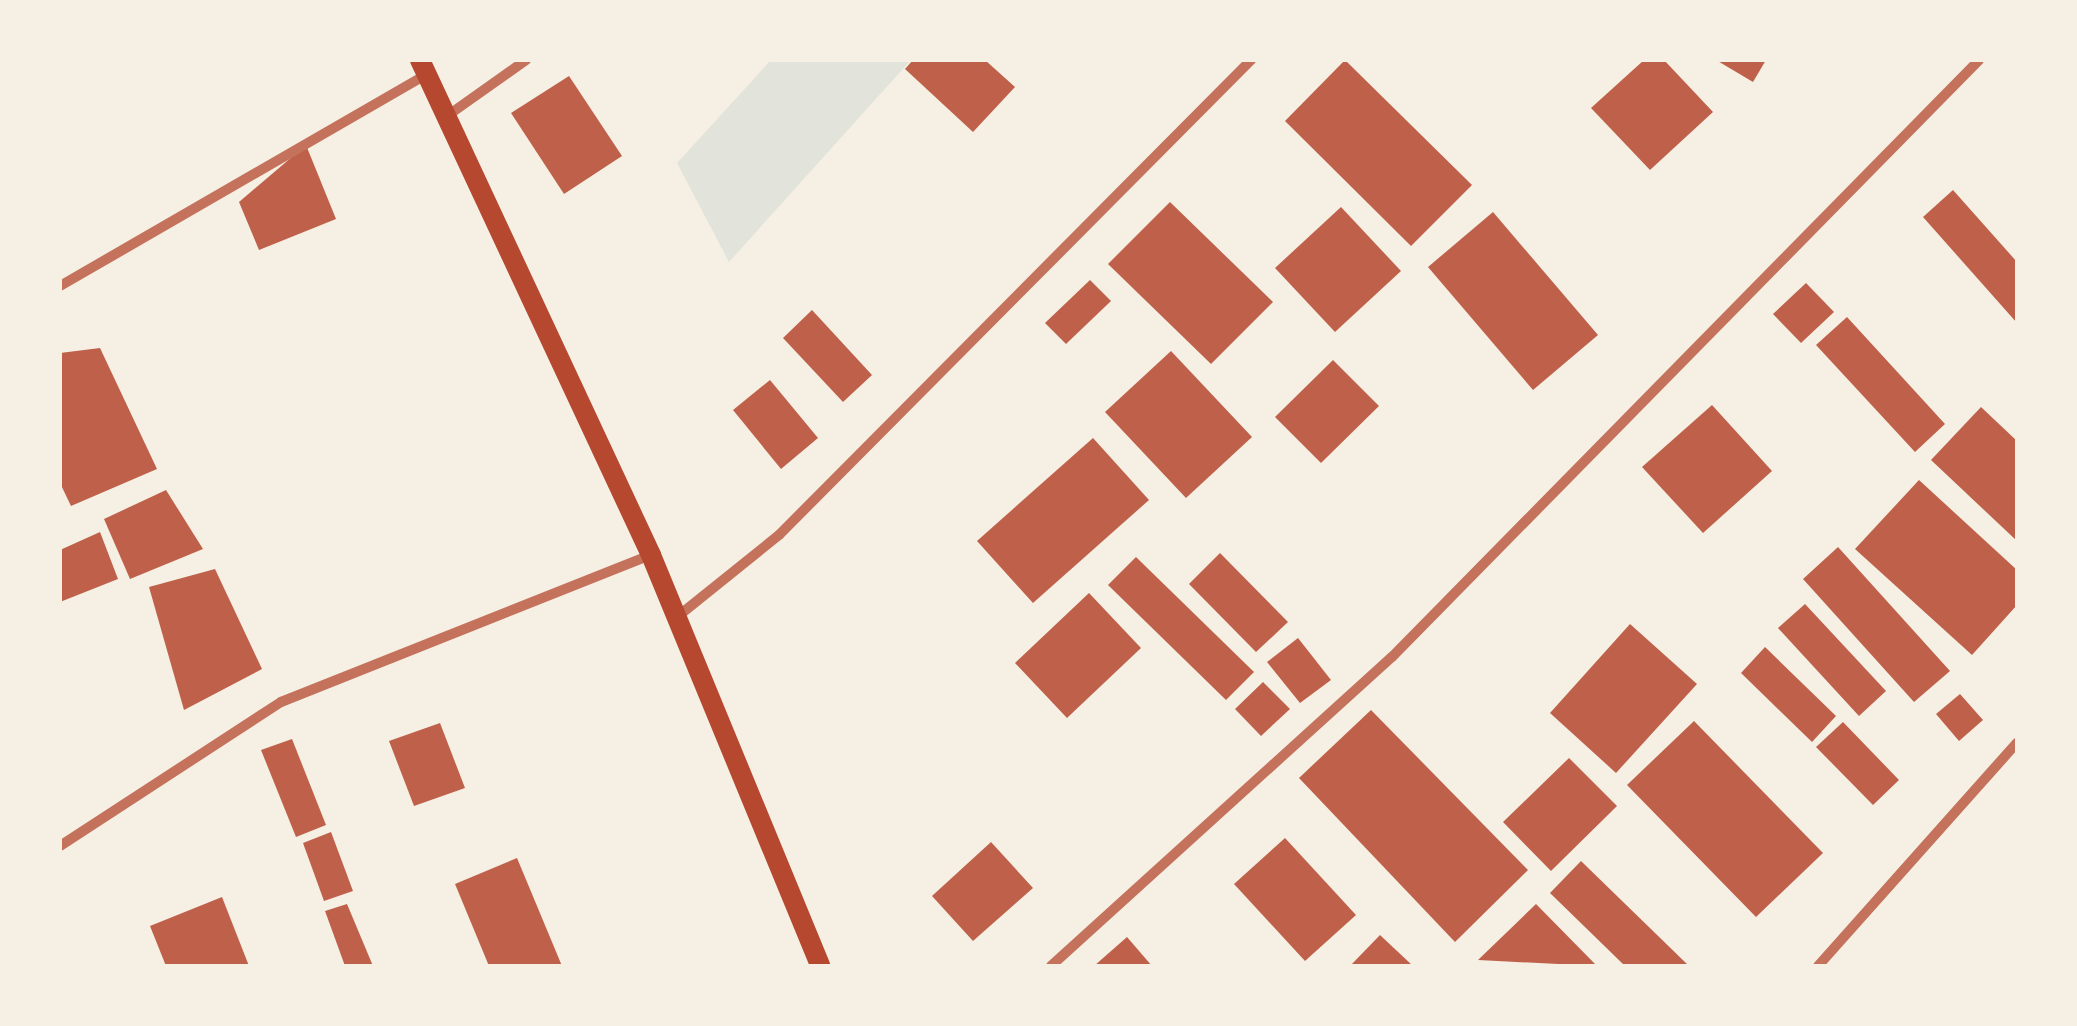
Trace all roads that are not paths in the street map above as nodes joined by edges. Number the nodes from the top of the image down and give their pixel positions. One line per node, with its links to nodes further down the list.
1 (526, 60): 5 (street)
2 (1251, 60): 8 (street)
3 (1979, 60): 12 (street)
4 (423, 67): 5 (main road); 6 (street)
5 (447, 116): 7 (main road)
6 (60, 286)
7 (651, 555): 8 (main road); 10 (street)
8 (677, 616): 11 (main road)
9 (2017, 743): 13 (street)
10 (60, 846)
11 (820, 966)
12 (1051, 966)
13 (1818, 966)

